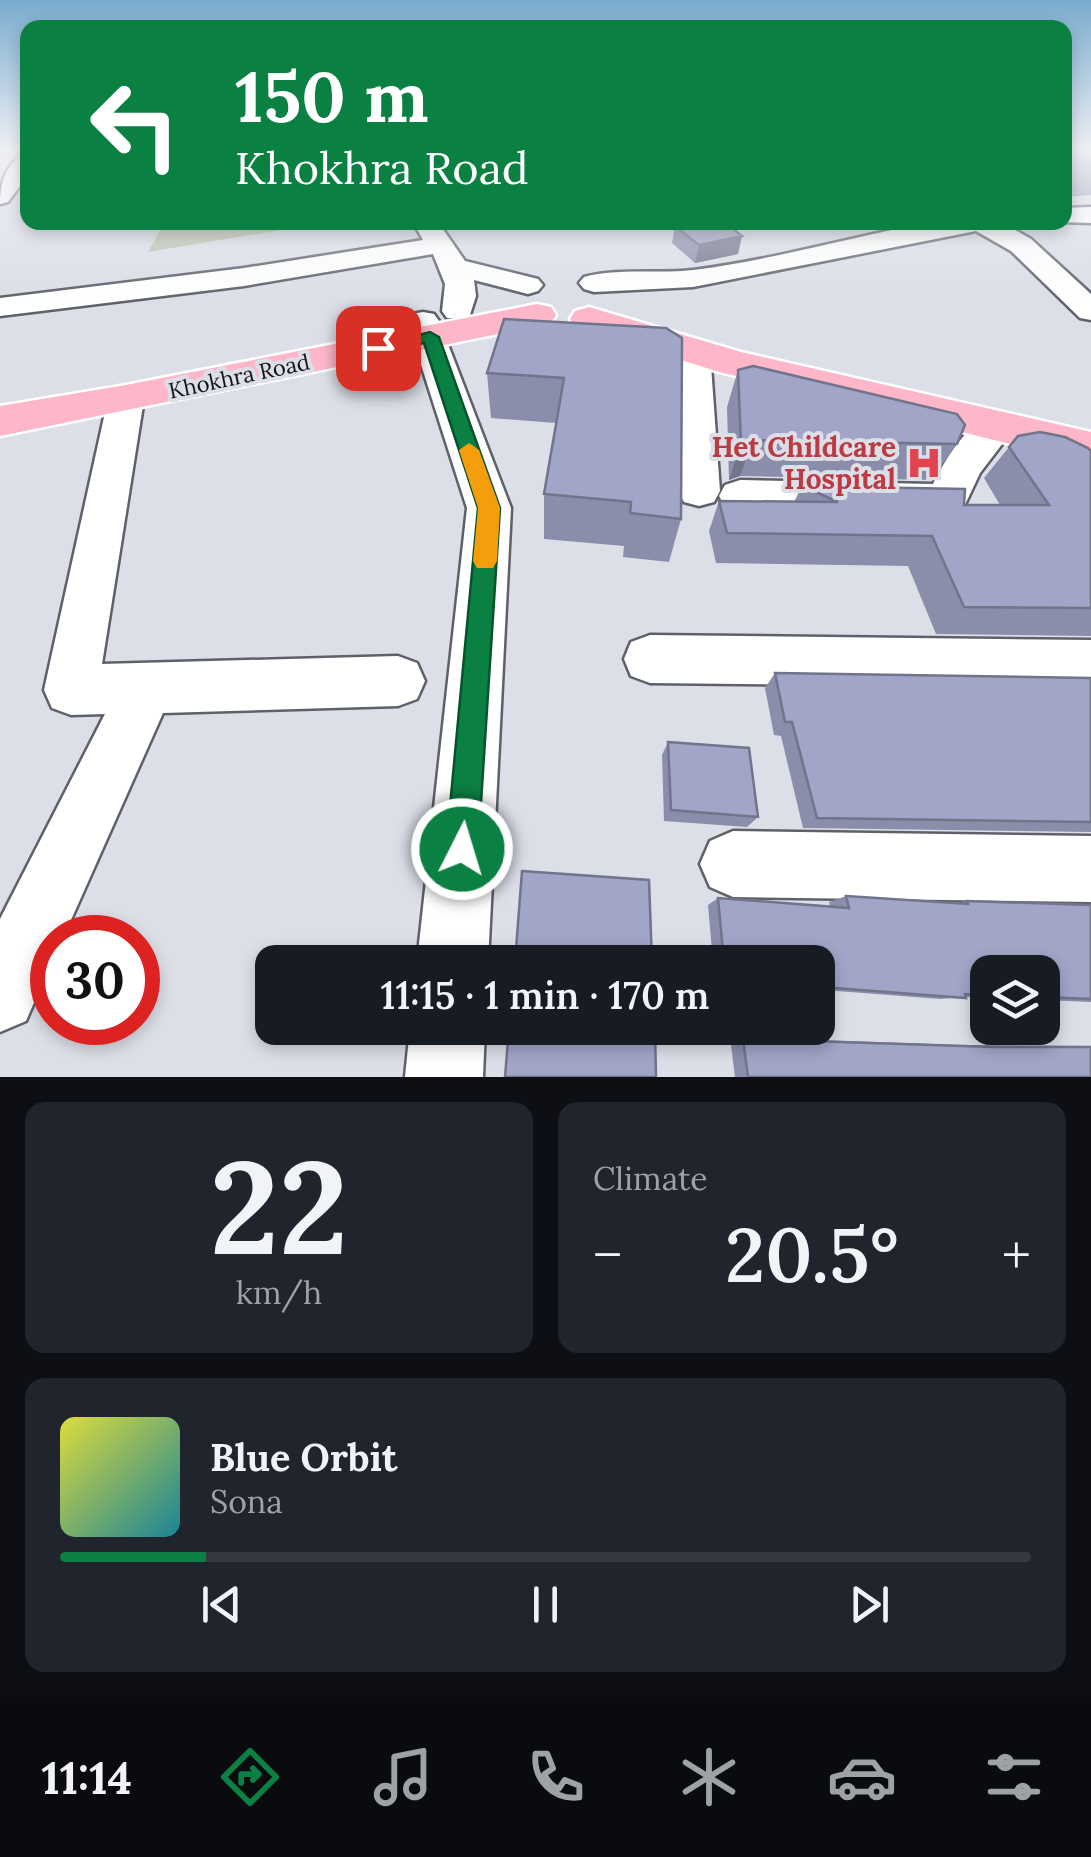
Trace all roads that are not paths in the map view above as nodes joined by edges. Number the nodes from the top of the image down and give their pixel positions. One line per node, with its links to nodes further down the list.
1 (827, 230): 5 (street)
2 (943, 230): 5 (street)
3 (992, 230): 9 (street)
4 (441, 245): 6 (street); 8 (street); 10 (street)
5 (852, 248): 7 (street)
6 (533, 300): 7 (main road); 10 (main road, Khokhra Road); 10 (main road)
7 (610, 301): 11 (main road); 16 (main road)
8 (0, 307)
9 (1091, 311)
10 (451, 318): 12 (main road, Khokhra Road); 13 (main road, Khokhra Road); 26 (street)
11 (704, 355): 15 (main road); 18 (street)
12 (126, 399): 14 (main road, Khokhra Road); 23 (street)
13 (0, 407)
14 (0, 421)
15 (996, 426): 16 (main road); 18 (street)
16 (1081, 441): 17 (street)
17 (1091, 480)
18 (723, 498): 19 (street)
19 (967, 524)
20 (650, 659): 21 (street)
21 (1091, 664)
22 (398, 681): 23 (street)
23 (147, 688): 27 (street)
24 (733, 864): 25 (street)
25 (1091, 869)
26 (454, 945)
27 (0, 995)
28 (447, 1045): 29 (street)
29 (444, 1077)

